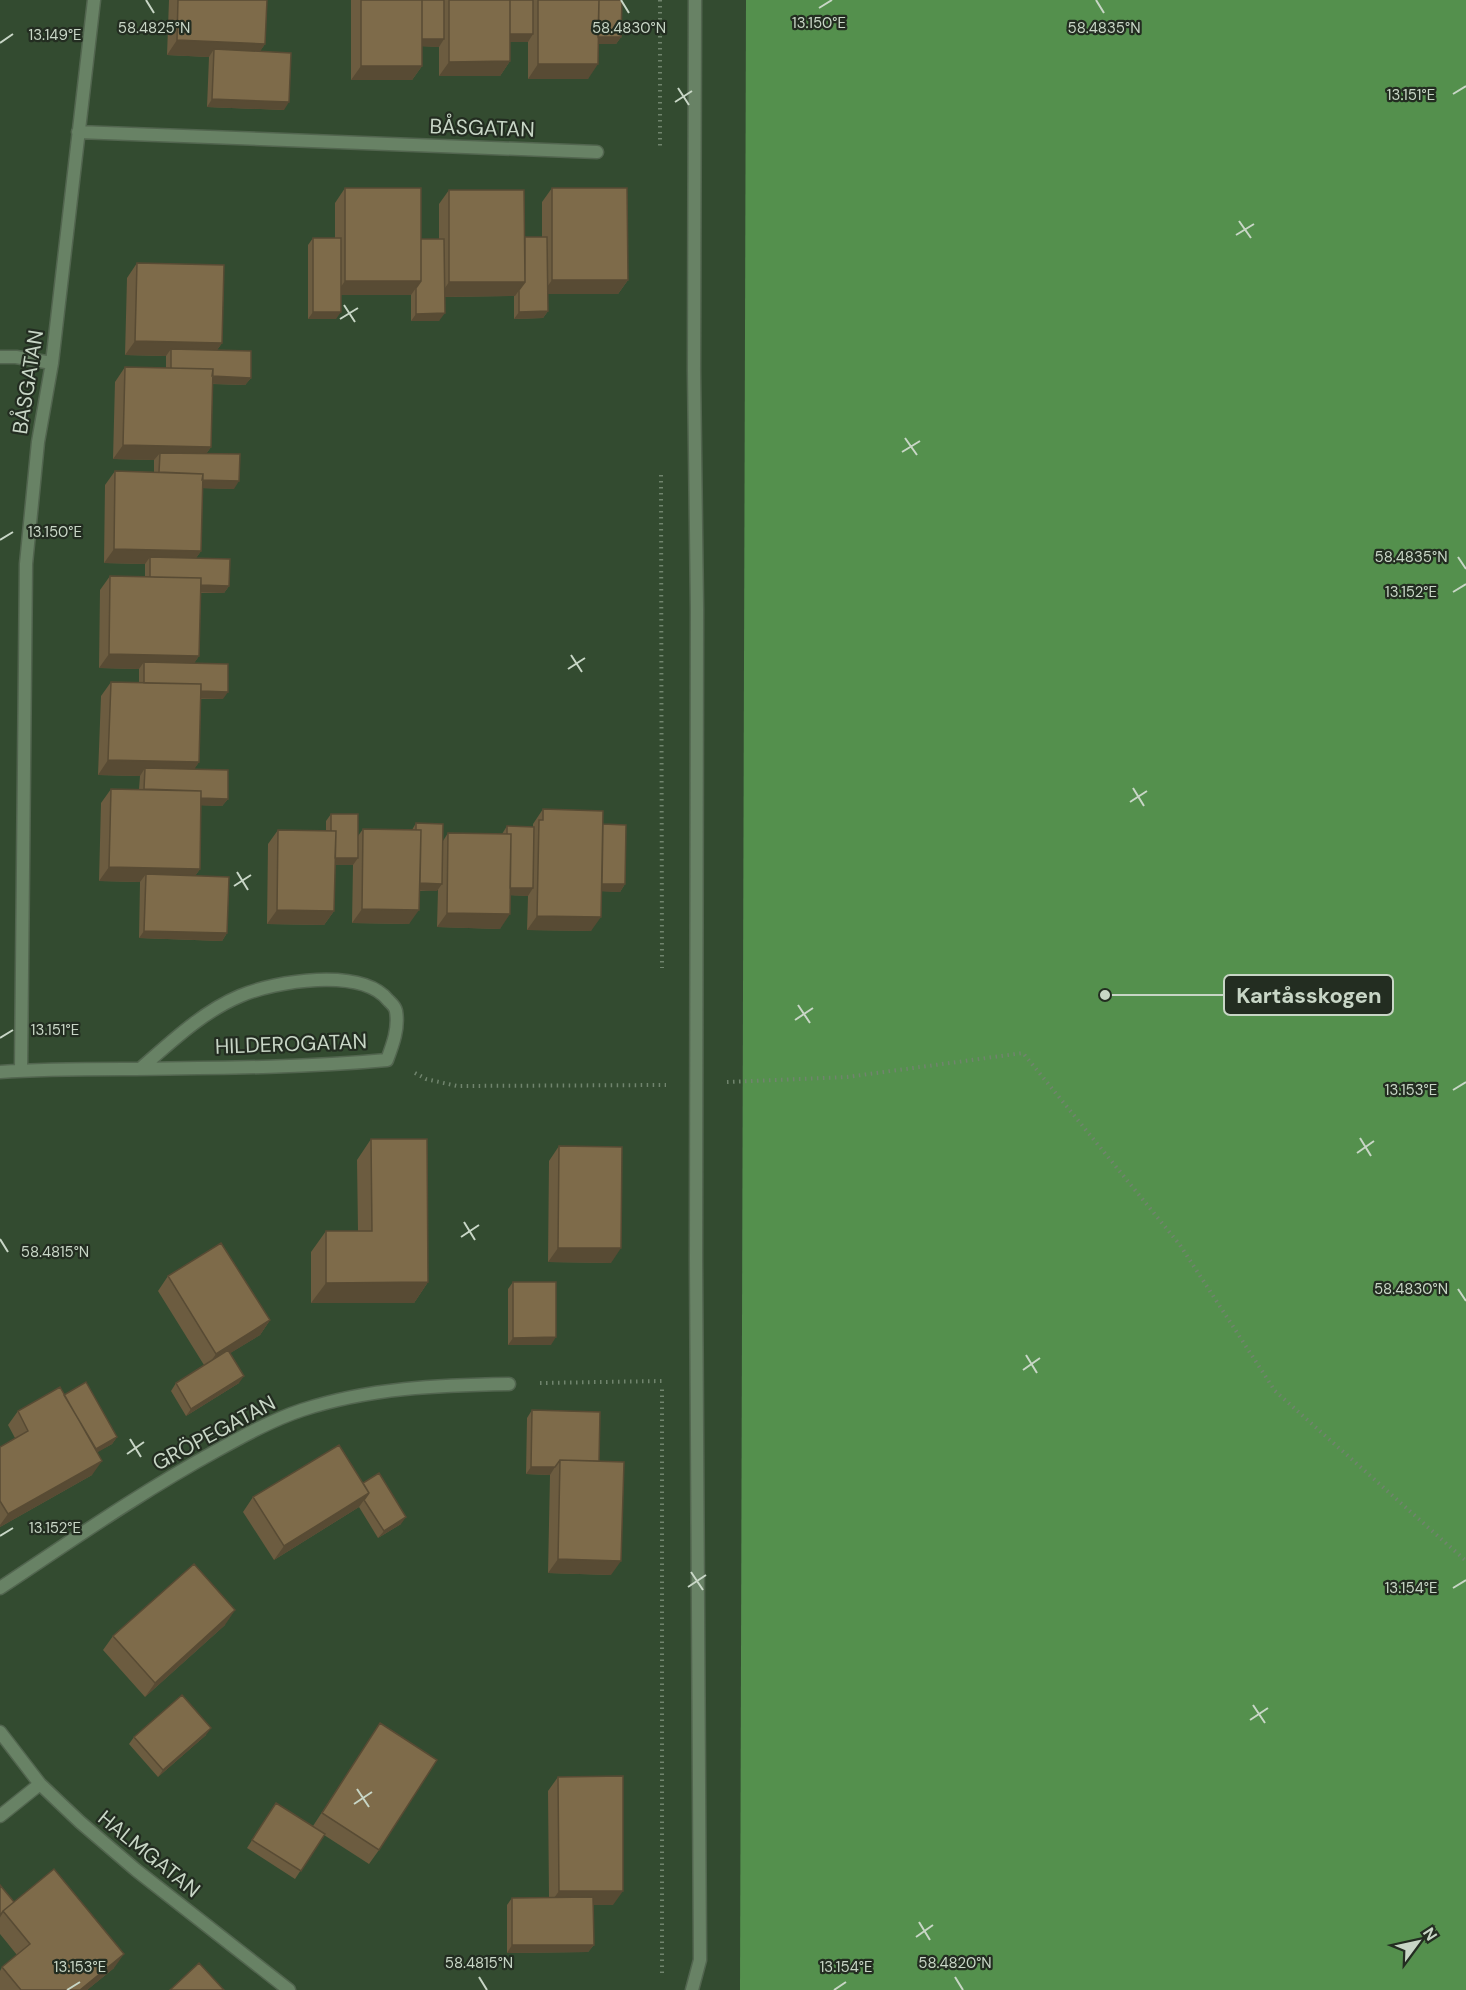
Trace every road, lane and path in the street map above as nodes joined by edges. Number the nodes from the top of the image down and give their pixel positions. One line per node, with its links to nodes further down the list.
1 (94, 0): 4 (street, BÅSGATAN)
2 (660, 0): 6 (path)
3 (695, 0): 16 (street)
4 (78, 132): 5 (street, BÅSGATAN); 8 (street, BÅSGATAN)
5 (597, 152)
6 (660, 155)
7 (0, 357): 8 (street)
8 (52, 363): 13 (street, BÅSGATAN)
9 (661, 465): 10 (path)
10 (662, 978)
11 (387, 1060): 12 (street, HILDEROGATAN); 12 (street, HILDEROGATAN); 17 (path)
12 (140, 1069): 13 (street, HILDEROGATAN)
13 (21, 1070): 14 (street, HILDEROGATAN)
14 (0, 1072)
15 (662, 1073): 17 (path)
16 (696, 1084): 17 (path); 19 (path); 26 (street)
17 (662, 1085)
18 (509, 1384): 20 (street, GRÖPEGATAN); 24 (path)
19 (1466, 1561)
20 (0, 1588)
21 (0, 1732): 22 (street, HALMGATAN)
22 (40, 1784): 23 (street); 25 (street, HALMGATAN)
23 (0, 1816)
24 (662, 1978)
25 (290, 1990)
26 (692, 1990)

